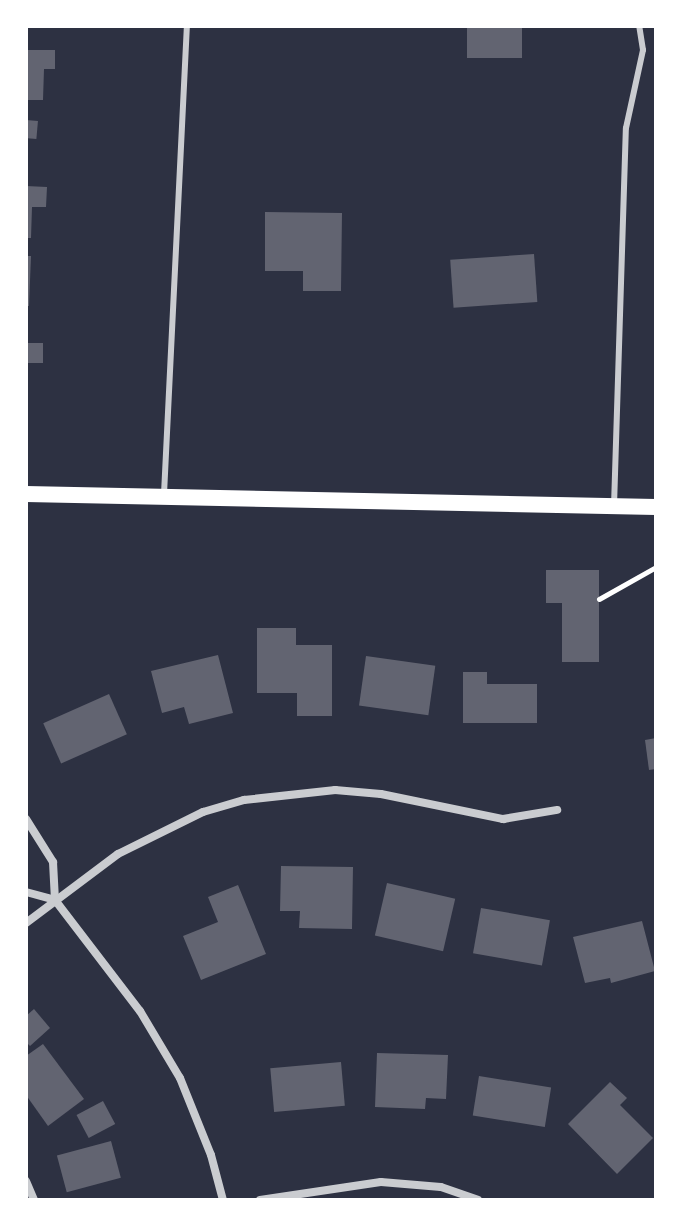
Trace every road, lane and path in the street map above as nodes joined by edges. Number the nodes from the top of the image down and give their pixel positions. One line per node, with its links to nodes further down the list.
1 (187, 26): 4 (lane)
2 (639, 26): 5 (lane)
3 (26, 494): 4 (main road)
4 (163, 498): 5 (main road)
5 (614, 506): 6 (main road)
6 (656, 507)
7 (656, 567): 8 (path)
8 (599, 599)
9 (557, 810): 12 (street)
10 (26, 819): 12 (street)
11 (26, 892): 12 (street)
12 (55, 900): 13 (street); 16 (street)
13 (26, 923)
14 (26, 1181): 15 (street)
15 (34, 1200)
16 (223, 1200)
17 (260, 1200): 18 (street)
18 (478, 1200)

